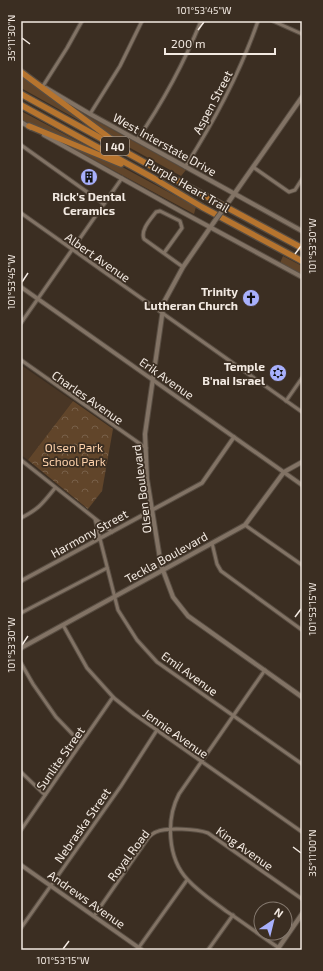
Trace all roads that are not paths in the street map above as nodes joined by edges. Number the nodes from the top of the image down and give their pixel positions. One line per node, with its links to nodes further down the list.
1 (82, 21): 8 (street)
2 (142, 21): 12 (street)
3 (201, 21): 15 (street)
4 (258, 21): 18 (street, Aspen Street)
5 (273, 21): 6 (street)
6 (302, 34)
7 (21, 72): 8 (main road, West Interstate Drive); 17 (highway)
8 (43, 86): 12 (main road, West Interstate Drive)
9 (21, 94): 17 (highway, Purple Heart Trail / I 40)
10 (302, 97): 19 (main road, Olsen Boulevard)
11 (21, 105): 21 (highway, Purple Heart Trail / I 40)
12 (90, 114): 15 (main road, West Interstate Drive)
13 (21, 122): 14 (main road)
14 (29, 126): 20 (main road); 21 (highway)
15 (137, 140): 18 (main road, West Interstate Drive)
16 (21, 145): 24 (street)
17 (142, 161): 28 (highway, Purple Heart Trail / I 40)
18 (185, 167): 23 (main road, West Interstate Drive)
19 (253, 167): 22 (street); 23 (main road, Olsen Boulevard)
20 (122, 178): 24 (street); 26 (main road)
21 (155, 179): 31 (highway, Purple Heart Trail / I 40)
22 (302, 179)
23 (234, 194): 26 (main road, Olsen Boulevard, bridge); 27 (main road, West Interstate Drive)
24 (104, 204): 29 (street)
25 (21, 214): 29 (street, Albert Avenue)
26 (210, 228): 32 (main road, Olsen Boulevard); 33 (main road)
27 (302, 231)
28 (302, 248)
29 (72, 249): 35 (street); 36 (street, Albert Avenue)
30 (164, 253): 30 (street); 32 (street)
31 (302, 260)
32 (183, 267): 36 (main road, Olsen Boulevard)
33 (302, 277)
34 (21, 287): 35 (street, Erik Avenue)
35 (38, 299): 37 (street); 40 (street, Erik Avenue)
36 (162, 313): 40 (main road, Olsen Boulevard); 41 (street, Albert Avenue)
37 (21, 323)
38 (21, 360): 44 (street, Charles Avenue)
39 (302, 378): 41 (street)
40 (152, 380): 43 (street, Erik Avenue); 44 (main road, Olsen Boulevard)
41 (286, 401): 42 (street, Albert Avenue)
42 (302, 412)
43 (234, 437): 47 (street, Erik Avenue); 50 (street, Harmony Street)
44 (146, 448): 50 (main road, Olsen Boulevard)
45 (21, 460): 49 (street)
46 (302, 462): 47 (main road, Teckla Boulevard)
47 (284, 472): 48 (street, Erik Avenue); 53 (main road, Teckla Boulevard)
48 (302, 485)
49 (55, 488): 51 (street); 52 (street)
50 (153, 510): 54 (street, Harmony Street); 59 (main road, Olsen Boulevard)
51 (21, 518)
52 (95, 519): 54 (street); 55 (street, Emil Avenue)
53 (245, 525): 56 (main road, Teckla Boulevard); 57 (street)
54 (112, 532): 55 (street, Harmony Street)
55 (99, 539): 58 (street, Emil Avenue); 60 (street, Harmony Street)
56 (212, 543): 59 (main road, Teckla Boulevard); 64 (street)
57 (302, 565)
58 (107, 568): 61 (street, Emil Avenue); 62 (street)
59 (162, 570): 61 (main road, Teckla Boulevard); 67 (main road, Olsen Boulevard)
60 (21, 581)
61 (114, 598): 63 (main road, Teckla Boulevard); 70 (street, Emil Avenue)
62 (21, 613)
63 (63, 625): 65 (main road, Teckla Boulevard); 68 (street, Jennie Avenue)
64 (302, 630)
65 (21, 648)
66 (21, 663): 72 (street)
67 (265, 670): 69 (main road, Olsen Boulevard); 70 (street)
68 (113, 697): 71 (street, Jennie Avenue); 72 (street, Sunlite Street)
69 (302, 697)
70 (233, 716): 73 (street); 74 (street, Emil Avenue)
71 (157, 730): 73 (street, Jennie Avenue); 82 (street, Nebraska Street)
72 (81, 743): 76 (street, Sunlite Street)
73 (201, 761): 78 (street); 79 (street, Jennie Avenue)
74 (302, 764)
75 (21, 772): 76 (street)
76 (45, 795): 77 (street, Sunlite Street)
77 (21, 830)
78 (171, 830): 81 (street); 83 (street, King Avenue); 86 (street, Royal Road)
79 (302, 832)
80 (21, 865): 82 (street, Andrews Avenue)
81 (187, 880): 85 (street); 88 (street)
82 (51, 886): 86 (street, Andrews Avenue); 87 (street, Nebraska Street)
83 (302, 899)
84 (302, 914): 89 (main road)
85 (233, 915): 89 (street); 90 (street)
86 (94, 916): 88 (street, Andrews Avenue)
87 (21, 928)
88 (139, 949)
89 (278, 949)
90 (208, 950)

